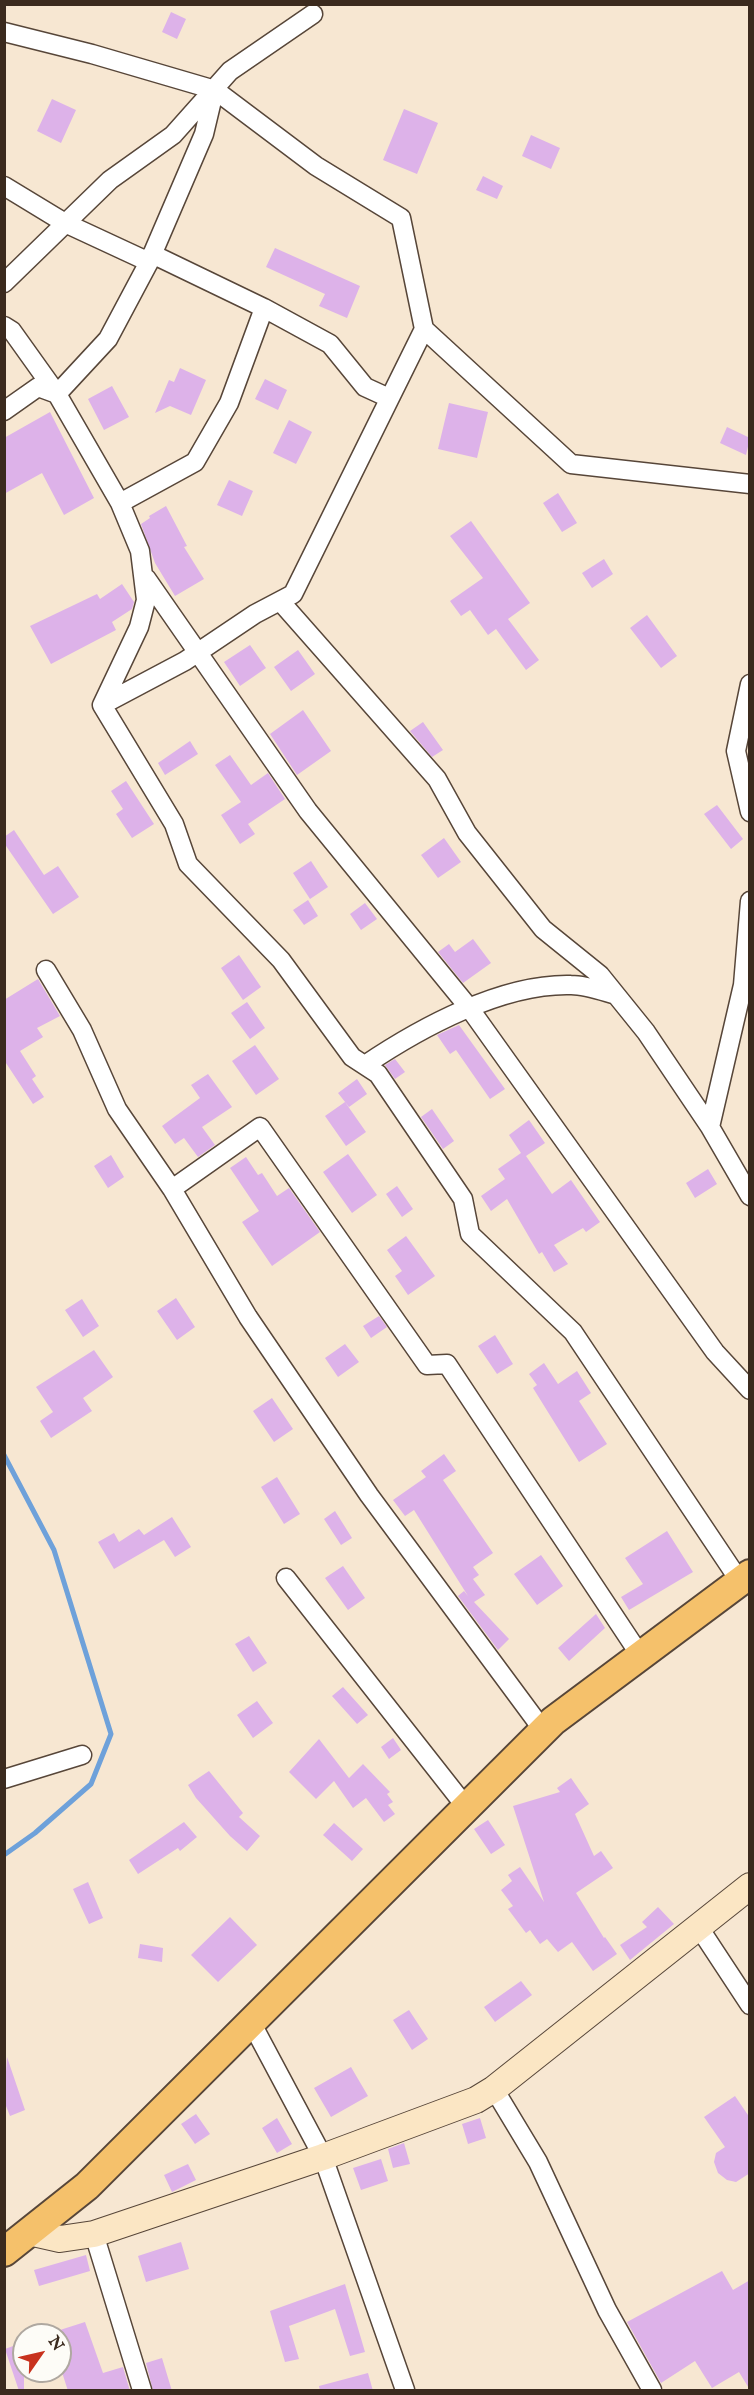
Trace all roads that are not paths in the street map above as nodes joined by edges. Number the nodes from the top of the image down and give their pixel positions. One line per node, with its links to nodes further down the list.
1 (313, 14): 3 (street)
2 (4, 32): 3 (street)
3 (215, 90): 5 (street); 6 (street); 10 (street)
4 (4, 186): 5 (street)
5 (66, 223): 6 (street); 7 (street)
6 (150, 258): 8 (street); 11 (street)
7 (4, 283)
8 (264, 308): 12 (street); 15 (street)
9 (6, 326): 11 (street)
10 (424, 329): 12 (street); 14 (street)
11 (57, 394): 13 (street); 15 (street)
12 (389, 398): 17 (street)
13 (4, 411)
14 (750, 484)
15 (120, 503): 16 (street)
16 (142, 572): 18 (street); 20 (street)
17 (280, 600): 18 (street); 25 (street)
18 (197, 653): 20 (street); 26 (street)
19 (750, 684): 21 (street)
20 (102, 705): 27 (street)
21 (750, 812)
22 (750, 901): 24 (street)
23 (46, 970): 29 (street)
24 (746, 989): 28 (street)
25 (616, 995): 26 (street); 28 (street)
26 (470, 1009): 27 (street); 31 (street)
27 (364, 1065): 32 (street)
28 (710, 1127): 30 (street)
29 (172, 1189): 34 (street); 35 (street)
30 (750, 1196)
31 (750, 1390)
32 (744, 1577): 34 (main road)
33 (286, 1578): 38 (street)
34 (640, 1655): 35 (main road)
35 (543, 1730): 38 (main road)
36 (82, 1755): 37 (street)
37 (4, 1779)
38 (466, 1807): 42 (main road)
39 (750, 1886): 40 (street)
40 (698, 1926): 41 (street); 43 (street)
41 (750, 2005)
42 (251, 2022): 44 (street); 45 (main road)
43 (494, 2089): 44 (street); 50 (street)
44 (323, 2157): 46 (street); 49 (street)
45 (29, 2232): 46 (street); 47 (main road)
46 (94, 2234): 48 (street)
47 (4, 2252)
48 (142, 2391)
49 (405, 2391)
50 (652, 2391)

